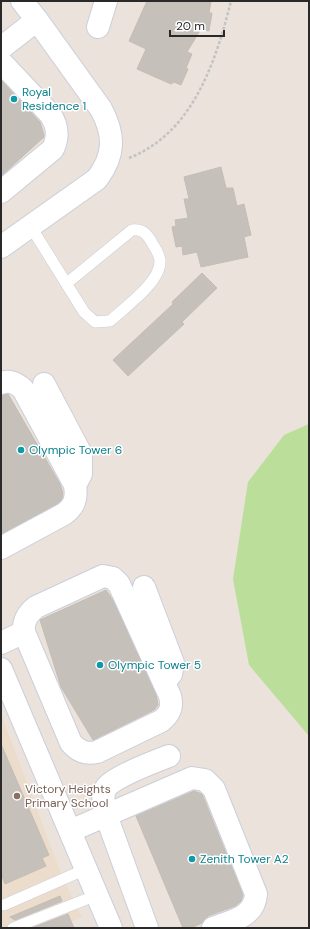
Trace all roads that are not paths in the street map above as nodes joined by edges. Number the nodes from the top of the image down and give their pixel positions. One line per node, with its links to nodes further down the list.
1 (22, 1): 3 (street)
2 (106, 1): 4 (street)
3 (37, 20): 5 (street); 8 (street)
4 (98, 27)
5 (1, 48)
6 (1, 62): 7 (street)
7 (1, 192)
8 (31, 227): 9 (street); 10 (lane)
9 (1, 247)
10 (68, 283): 10 (lane)
11 (1, 383): 13 (street)
12 (44, 384): 13 (street)
13 (75, 485): 14 (street)
14 (1, 548)
15 (144, 587): 19 (street)
16 (24, 632): 17 (street); 19 (street); 20 (street)
17 (1, 643)
18 (1, 668): 21 (street)
19 (164, 682): 20 (street)
20 (69, 738): 21 (street)
21 (38, 752): 24 (street)
22 (169, 756): 23 (street)
23 (106, 815): 24 (street); 30 (street); 31 (street)
24 (70, 831): 25 (street)
25 (86, 869): 26 (street); 27 (lane)
26 (97, 895): 28 (lane); 29 (street)
27 (4, 905)
28 (13, 928)
29 (111, 928)
30 (147, 928)
31 (213, 928)

